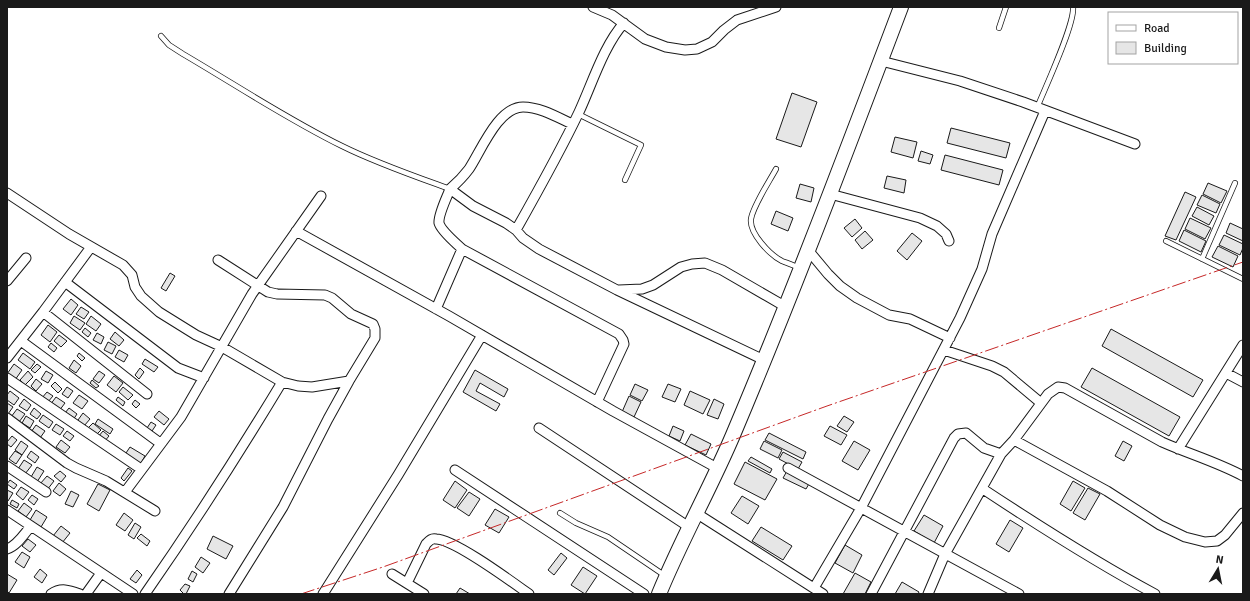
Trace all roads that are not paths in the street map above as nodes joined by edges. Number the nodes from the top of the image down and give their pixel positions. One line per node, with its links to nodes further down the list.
1 (593, 7): 7 (street)
2 (776, 7): 6 (street)
3 (901, 7): 10 (main road)
4 (1006, 7): 8 (lane)
5 (1073, 7): 11 (lane)
6 (760, 10): 7 (street)
7 (624, 22): 12 (street)
8 (999, 28)
9 (161, 36): 18 (lane)
10 (881, 61): 11 (street); 20 (main road)
11 (1041, 109): 14 (street); 42 (street)
12 (578, 114): 13 (street); 16 (lane)
13 (572, 124): 18 (street); 22 (street)
14 (1135, 144)
15 (776, 169): 32 (lane)
16 (625, 180)
17 (1235, 182): 30 (lane)
18 (450, 189): 22 (street); 27 (street)
19 (7, 193): 26 (street)
20 (830, 194): 24 (street); 28 (main road)
21 (321, 196): 23 (street)
22 (516, 230): 37 (street)
23 (296, 231): 36 (street); 39 (street)
24 (949, 241)
25 (1166, 241): 30 (lane)
26 (91, 247): 35 (street); 45 (street)
27 (462, 249): 39 (street); 56 (street)
28 (808, 250): 32 (main road); 42 (street)
29 (26, 258): 34 (street)
30 (1202, 259): 33 (lane)
31 (218, 260): 36 (street)
32 (802, 269): 38 (main road)
33 (1243, 279)
34 (7, 280)
35 (65, 282): 40 (street); 51 (street)
36 (258, 286): 45 (street); 52 (street)
37 (618, 290): 38 (street); 48 (street)
38 (786, 307): 48 (main road)
39 (436, 309): 41 (street)
40 (43, 312): 43 (street); 55 (street)
41 (482, 335): 56 (street); 95 (street)
42 (950, 338): 46 (street)
43 (21, 341): 47 (street); 61 (street)
44 (1243, 345): 49 (street)
45 (222, 346): 51 (street); 53 (street)
46 (944, 350): 57 (street); 73 (street)
47 (7, 358)
48 (764, 360): 65 (main road)
49 (1226, 373): 54 (street); 62 (street)
50 (7, 378): 67 (street)
51 (204, 378): 61 (street)
52 (349, 381): 53 (street); 94 (street)
53 (282, 382): 93 (street)
54 (1243, 382)
55 (147, 394)
56 (597, 402): 65 (street)
57 (1041, 403): 60 (street); 62 (street)
58 (7, 418): 72 (street)
59 (538, 428): 80 (street)
60 (1014, 440): 63 (street); 78 (street)
61 (160, 443): 67 (street)
62 (1178, 449): 69 (street)
63 (1001, 454): 70 (street); 81 (street)
64 (7, 466): 71 (street)
65 (717, 468): 76 (main road)
66 (788, 468): 73 (street)
67 (141, 469): 72 (street)
68 (455, 470): 98 (street)
69 (1243, 476)
70 (983, 489): 83 (street); 104 (street)
71 (46, 492)
72 (125, 492): 75 (street)
73 (861, 508): 81 (street); 88 (street)
74 (7, 510): 79 (street)
75 (155, 511)
76 (696, 512): 80 (main road); 88 (street)
77 (560, 513): 86 (lane)
78 (1243, 513)
79 (31, 526): 82 (street); 84 (street)
80 (689, 527): 86 (main road)
81 (905, 532): 83 (street); 101 (street)
82 (7, 549)
83 (945, 554): 102 (street); 103 (street)
84 (101, 573): 91 (street); 92 (street)
85 (392, 574): 87 (street)
86 (666, 576): 99 (main road)
87 (407, 583): 96 (street); 97 (street)
88 (814, 588): 100 (street)
89 (51, 594): 90 (street)
90 (80, 594)
91 (86, 594)
92 (133, 594)
93 (145, 594)
94 (230, 594)
95 (323, 594)
96 (424, 594)
97 (529, 594)
98 (644, 594)
99 (659, 594)
100 (823, 594)
101 (871, 594)
102 (928, 594)
103 (1018, 594)
104 (1154, 594)

